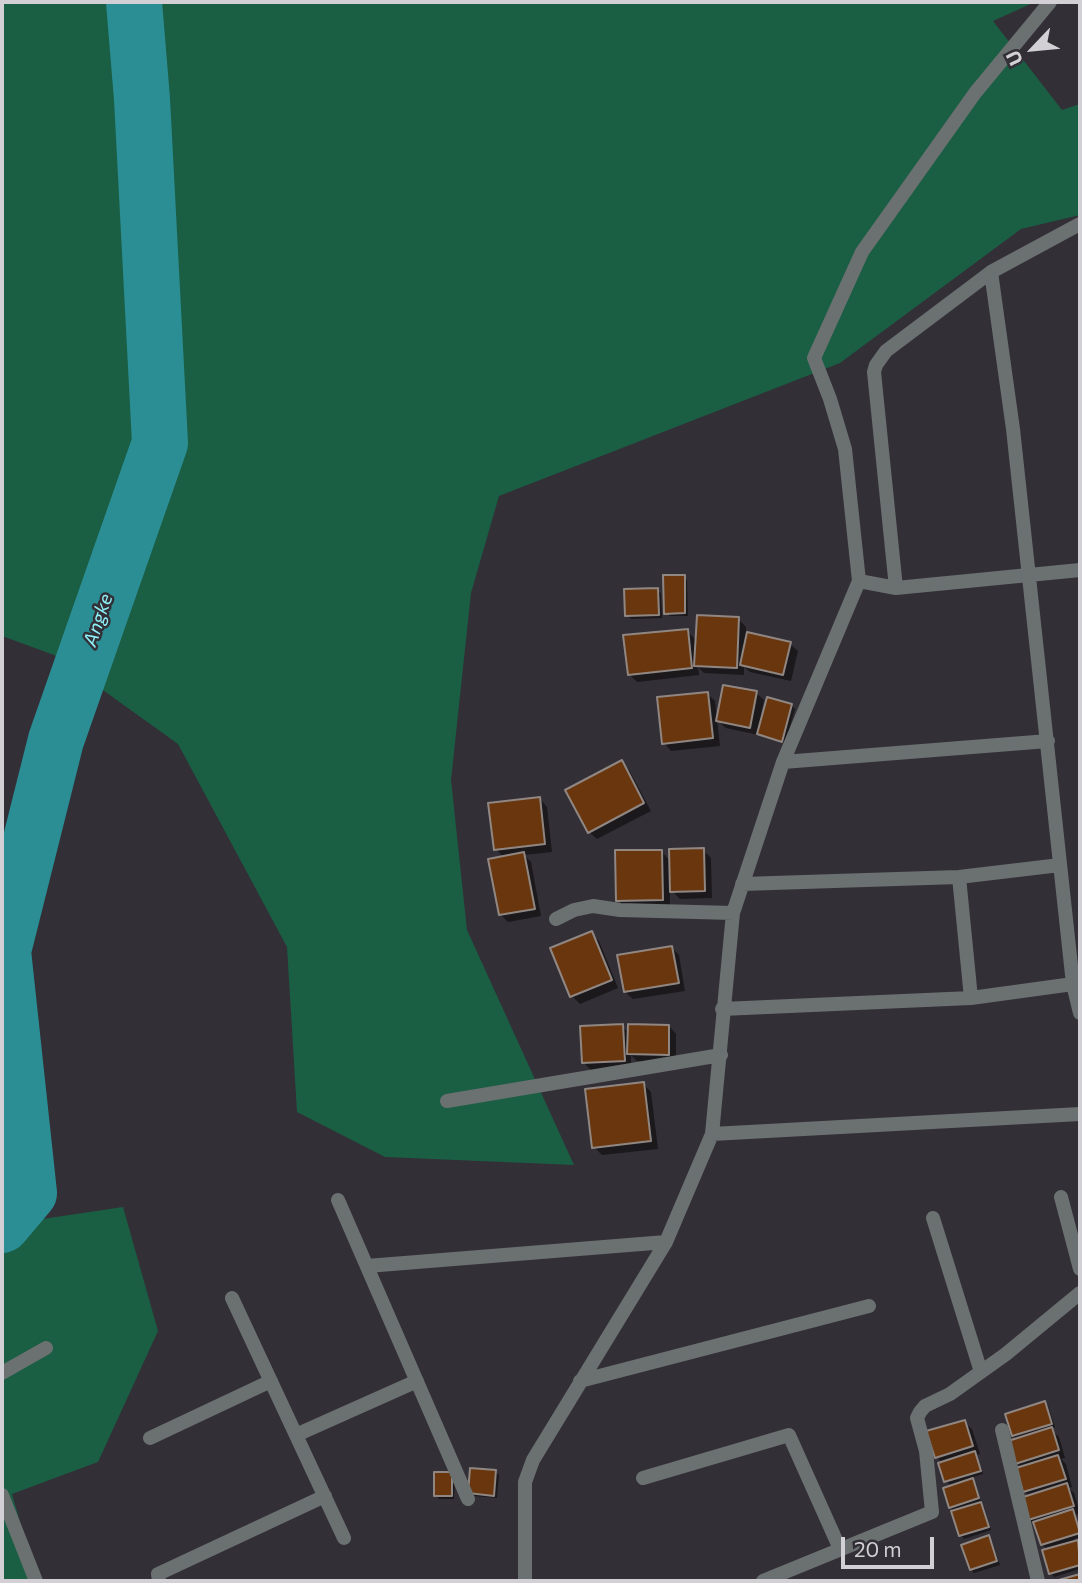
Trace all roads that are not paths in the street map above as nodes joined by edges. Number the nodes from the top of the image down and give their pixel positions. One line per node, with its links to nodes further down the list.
1 (1050, 2): 6 (street)
2 (1080, 224): 3 (street)
3 (991, 272): 5 (street); 7 (street)
4 (1080, 570): 5 (street)
5 (1029, 575): 7 (street); 8 (street)
6 (859, 581): 7 (street); 9 (street)
7 (896, 588)
8 (1048, 741): 9 (street); 10 (street)
9 (783, 762): 12 (street)
10 (1060, 865): 11 (street); 15 (street)
11 (959, 877): 12 (street); 16 (street)
12 (742, 884): 13 (street)
13 (733, 913): 14 (street); 17 (street)
14 (556, 919)
15 (1073, 984): 16 (street); 18 (street)
16 (971, 998): 17 (street)
17 (722, 1009): 19 (street)
18 (1080, 1013)
19 (721, 1055): 20 (street); 22 (street)
20 (447, 1101)
21 (1080, 1114): 22 (street)
22 (712, 1134): 26 (street)
23 (1061, 1198): 27 (street)
24 (338, 1200): 28 (street)
25 (933, 1218): 34 (street)
26 (666, 1242): 28 (street); 38 (street)
27 (1078, 1250): 29 (street)
28 (367, 1266): 37 (street)
29 (1080, 1269)
30 (1080, 1293): 34 (street)
31 (232, 1298): 36 (street)
32 (869, 1307): 38 (street)
33 (46, 1348): 35 (street)
34 (981, 1372): 47 (street)
35 (2, 1374)
36 (271, 1381): 40 (street); 41 (street)
37 (417, 1381): 40 (street); 45 (street)
38 (580, 1381): 51 (street)
39 (1002, 1430): 48 (street)
40 (296, 1435): 44 (street)
41 (150, 1438)
42 (643, 1478): 47 (street)
43 (2, 1495): 49 (street)
44 (325, 1496): 46 (street); 50 (street)
45 (468, 1499)
46 (344, 1538)
47 (840, 1549): 52 (street)
48 (1034, 1580)
49 (36, 1581)
50 (159, 1581)
51 (525, 1581)
52 (763, 1581)

